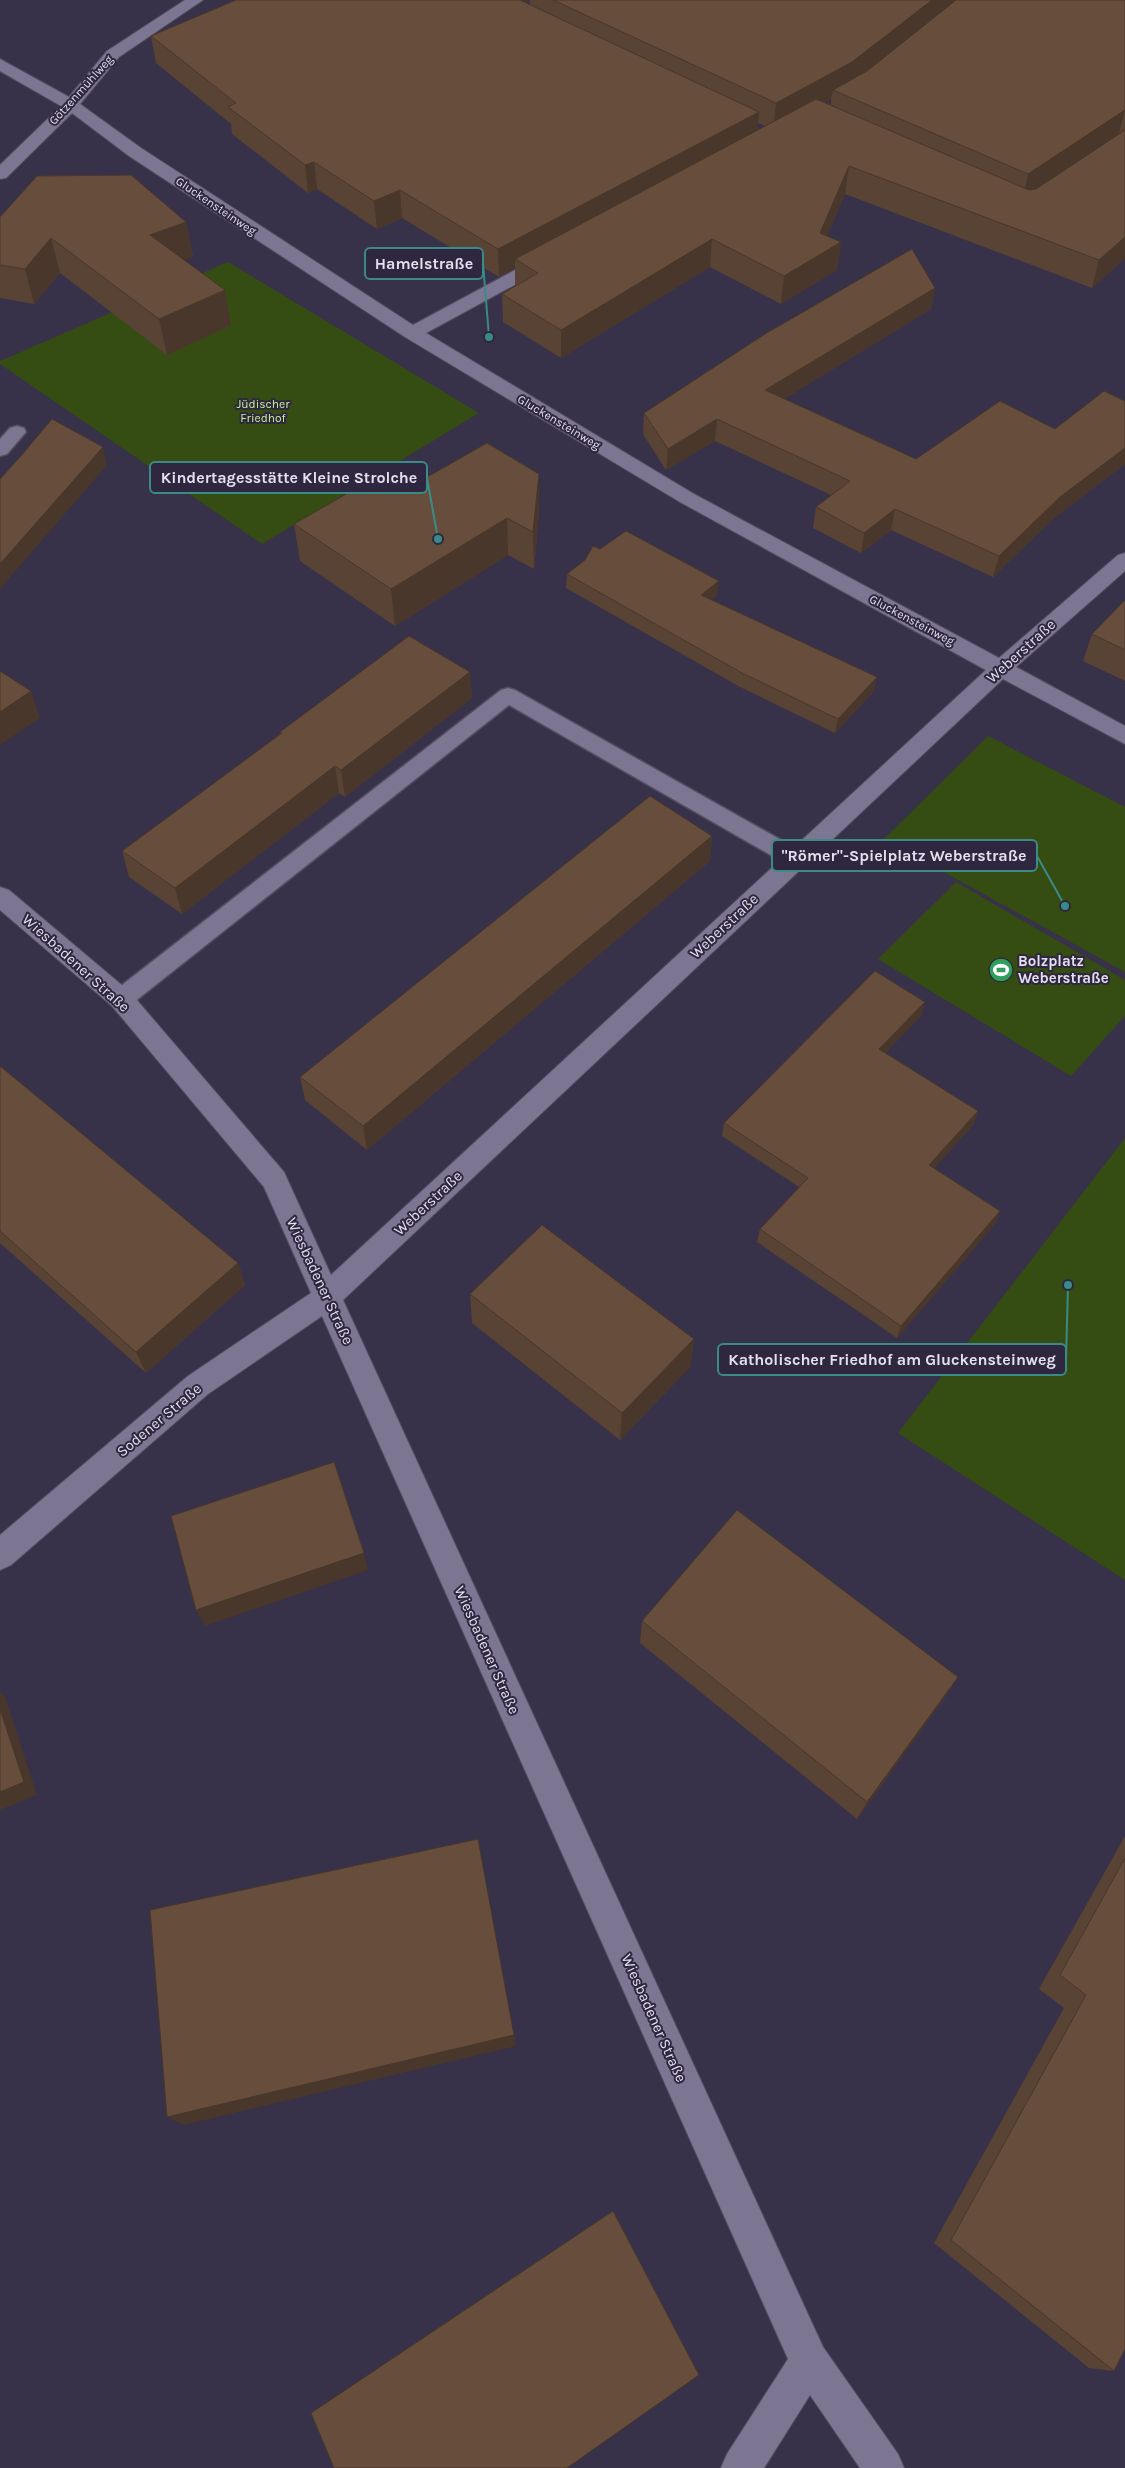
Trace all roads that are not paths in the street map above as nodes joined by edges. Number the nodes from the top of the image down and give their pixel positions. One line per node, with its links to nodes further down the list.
1 (195, 0): 5 (street, Götzenmühlweg)
2 (0, 64): 3 (street, Gluckensteinweg)
3 (15, 72): 4 (street); 5 (street, Gluckensteinweg)
4 (0, 79)
5 (71, 105): 6 (street, Götzenmühlweg); 8 (street, Gluckensteinweg)
6 (0, 174)
7 (558, 254): 8 (street)
8 (412, 333): 12 (street, Gluckensteinweg)
9 (16, 432): 10 (lane)
10 (0, 450)
11 (1125, 560): 12 (street, Weberstraße)
12 (1001, 668): 13 (street, Gluckensteinweg); 14 (street, Weberstraße)
13 (1125, 736)
14 (796, 859): 16 (lane); 17 (street, Weberstraße)
15 (0, 896): 16 (street, Wiesbadener Straße)
16 (120, 999): 17 (street, Wiesbadener Straße)
17 (328, 1297): 18 (street, Sodener Straße); 19 (street, Wiesbadener Straße)
18 (0, 1555)
19 (809, 2360): 20 (street); 21 (street, Wiesbadener Straße)
20 (741, 2468)
21 (884, 2468)

